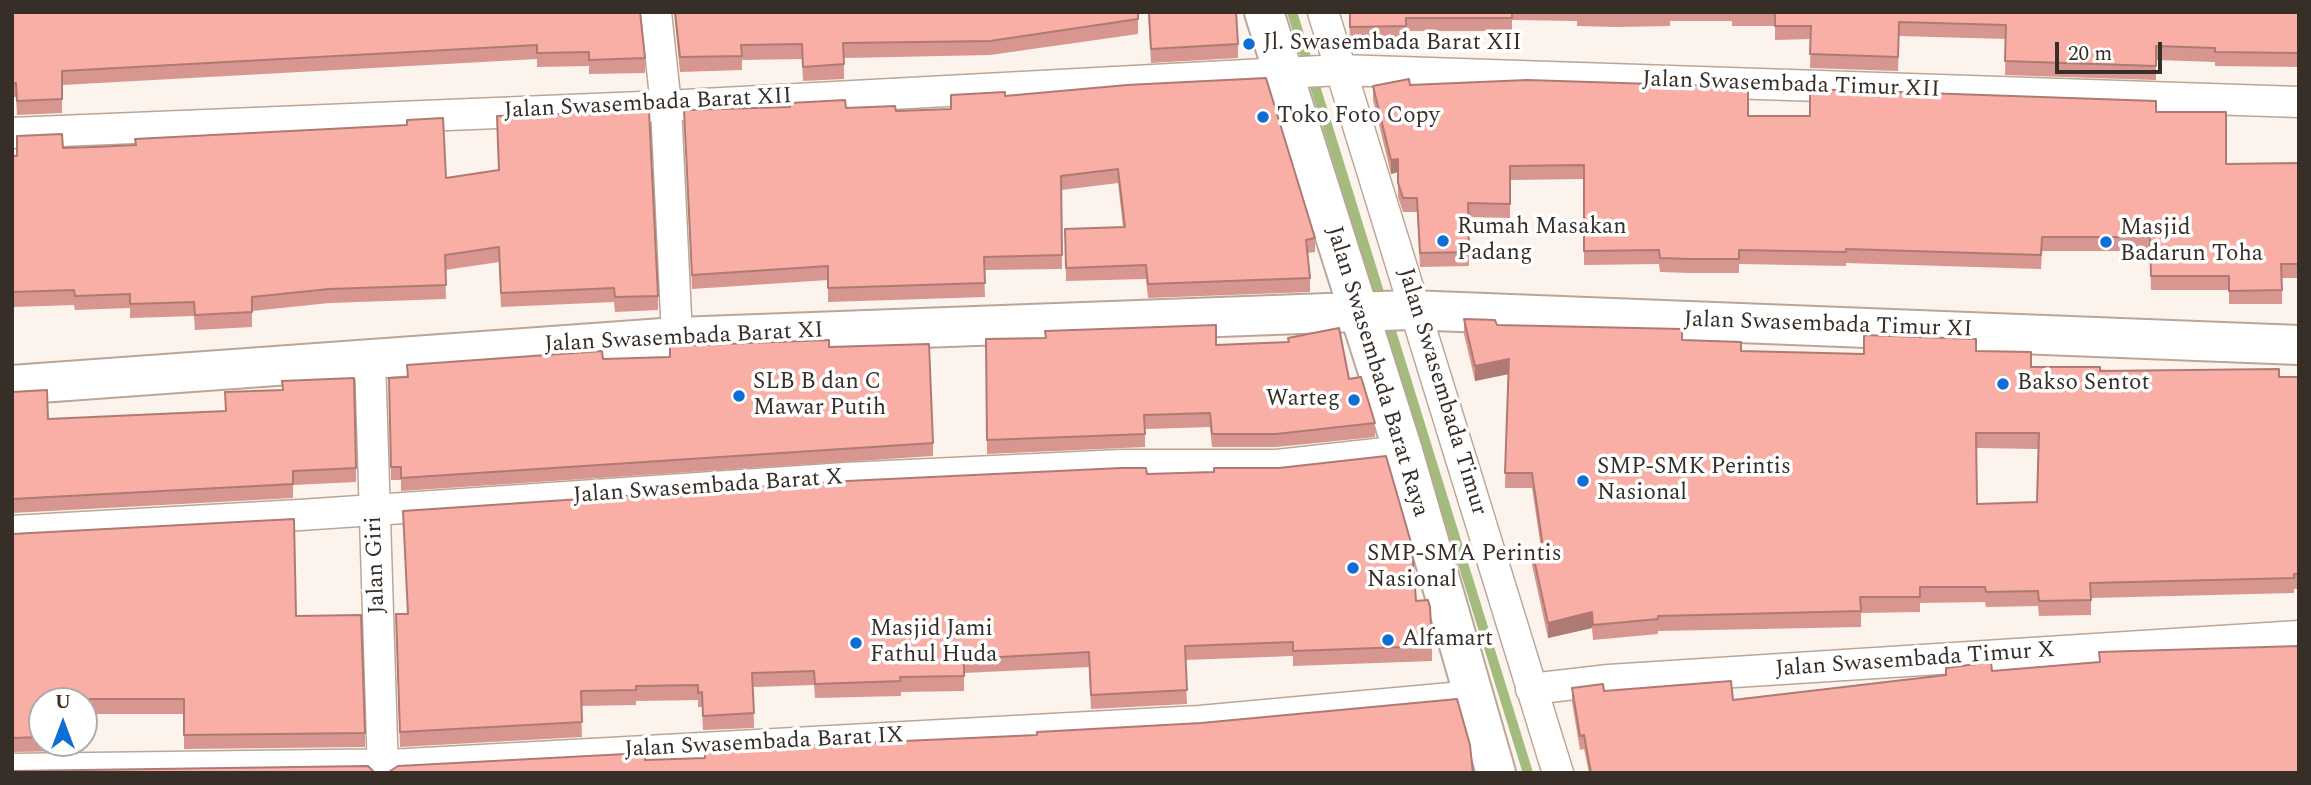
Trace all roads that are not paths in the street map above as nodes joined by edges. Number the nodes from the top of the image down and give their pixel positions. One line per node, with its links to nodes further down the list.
1 (656, 12): 7 (street)
2 (1264, 12): 5 (street, Jalan Swasembada Barat Raya)
3 (1324, 12): 4 (street, Jalan Swasembada Timur)
4 (1337, 70): 5 (street, Jalan Swasembada Timur XII); 6 (street, Jalan Swasembada Timur XII); 9 (street, Jalan Swasembada Timur)
5 (1288, 74): 7 (street, Jalan Swasembada Barat XII); 10 (street, Jalan Swasembada Barat Raya)
6 (2299, 102)
7 (666, 106): 8 (street, Jalan Swasembada Barat XII); 11 (street)
8 (12, 133)
9 (1413, 310): 10 (street, Jalan Swasembada Timur XI); 12 (street, Jalan Swasembada Timur XI); 19 (street, Jalan Swasembada Timur)
10 (1364, 311): 11 (street, Jalan Swasembada Barat XI); 15 (street, Jalan Swasembada Barat Raya)
11 (677, 337): 13 (street, Jalan Swasembada Barat XI)
12 (2299, 345)
13 (370, 358): 14 (street, Jalan Swasembada Barat XI); 16 (street, Jalan Giri)
14 (12, 385)
15 (1403, 451): 16 (street, Jalan Swasembada Barat X); 20 (street, Jalan Swasembada Barat Raya)
16 (375, 510): 17 (street, Jalan Swasembada Barat X); 22 (street, Jalan Giri)
17 (12, 531)
18 (2299, 636): 19 (street, Jalan Swasembada Timur X)
19 (1531, 689): 24 (street, Jalan Swasembada Timur)
20 (1473, 696): 22 (street, Jalan Swasembada Barat IX); 23 (street, Jalan Swasembada Barat Raya)
21 (12, 769): 22 (street, Jalan Swasembada Barat IX)
22 (383, 769)
23 (1496, 773)
24 (1559, 773)

